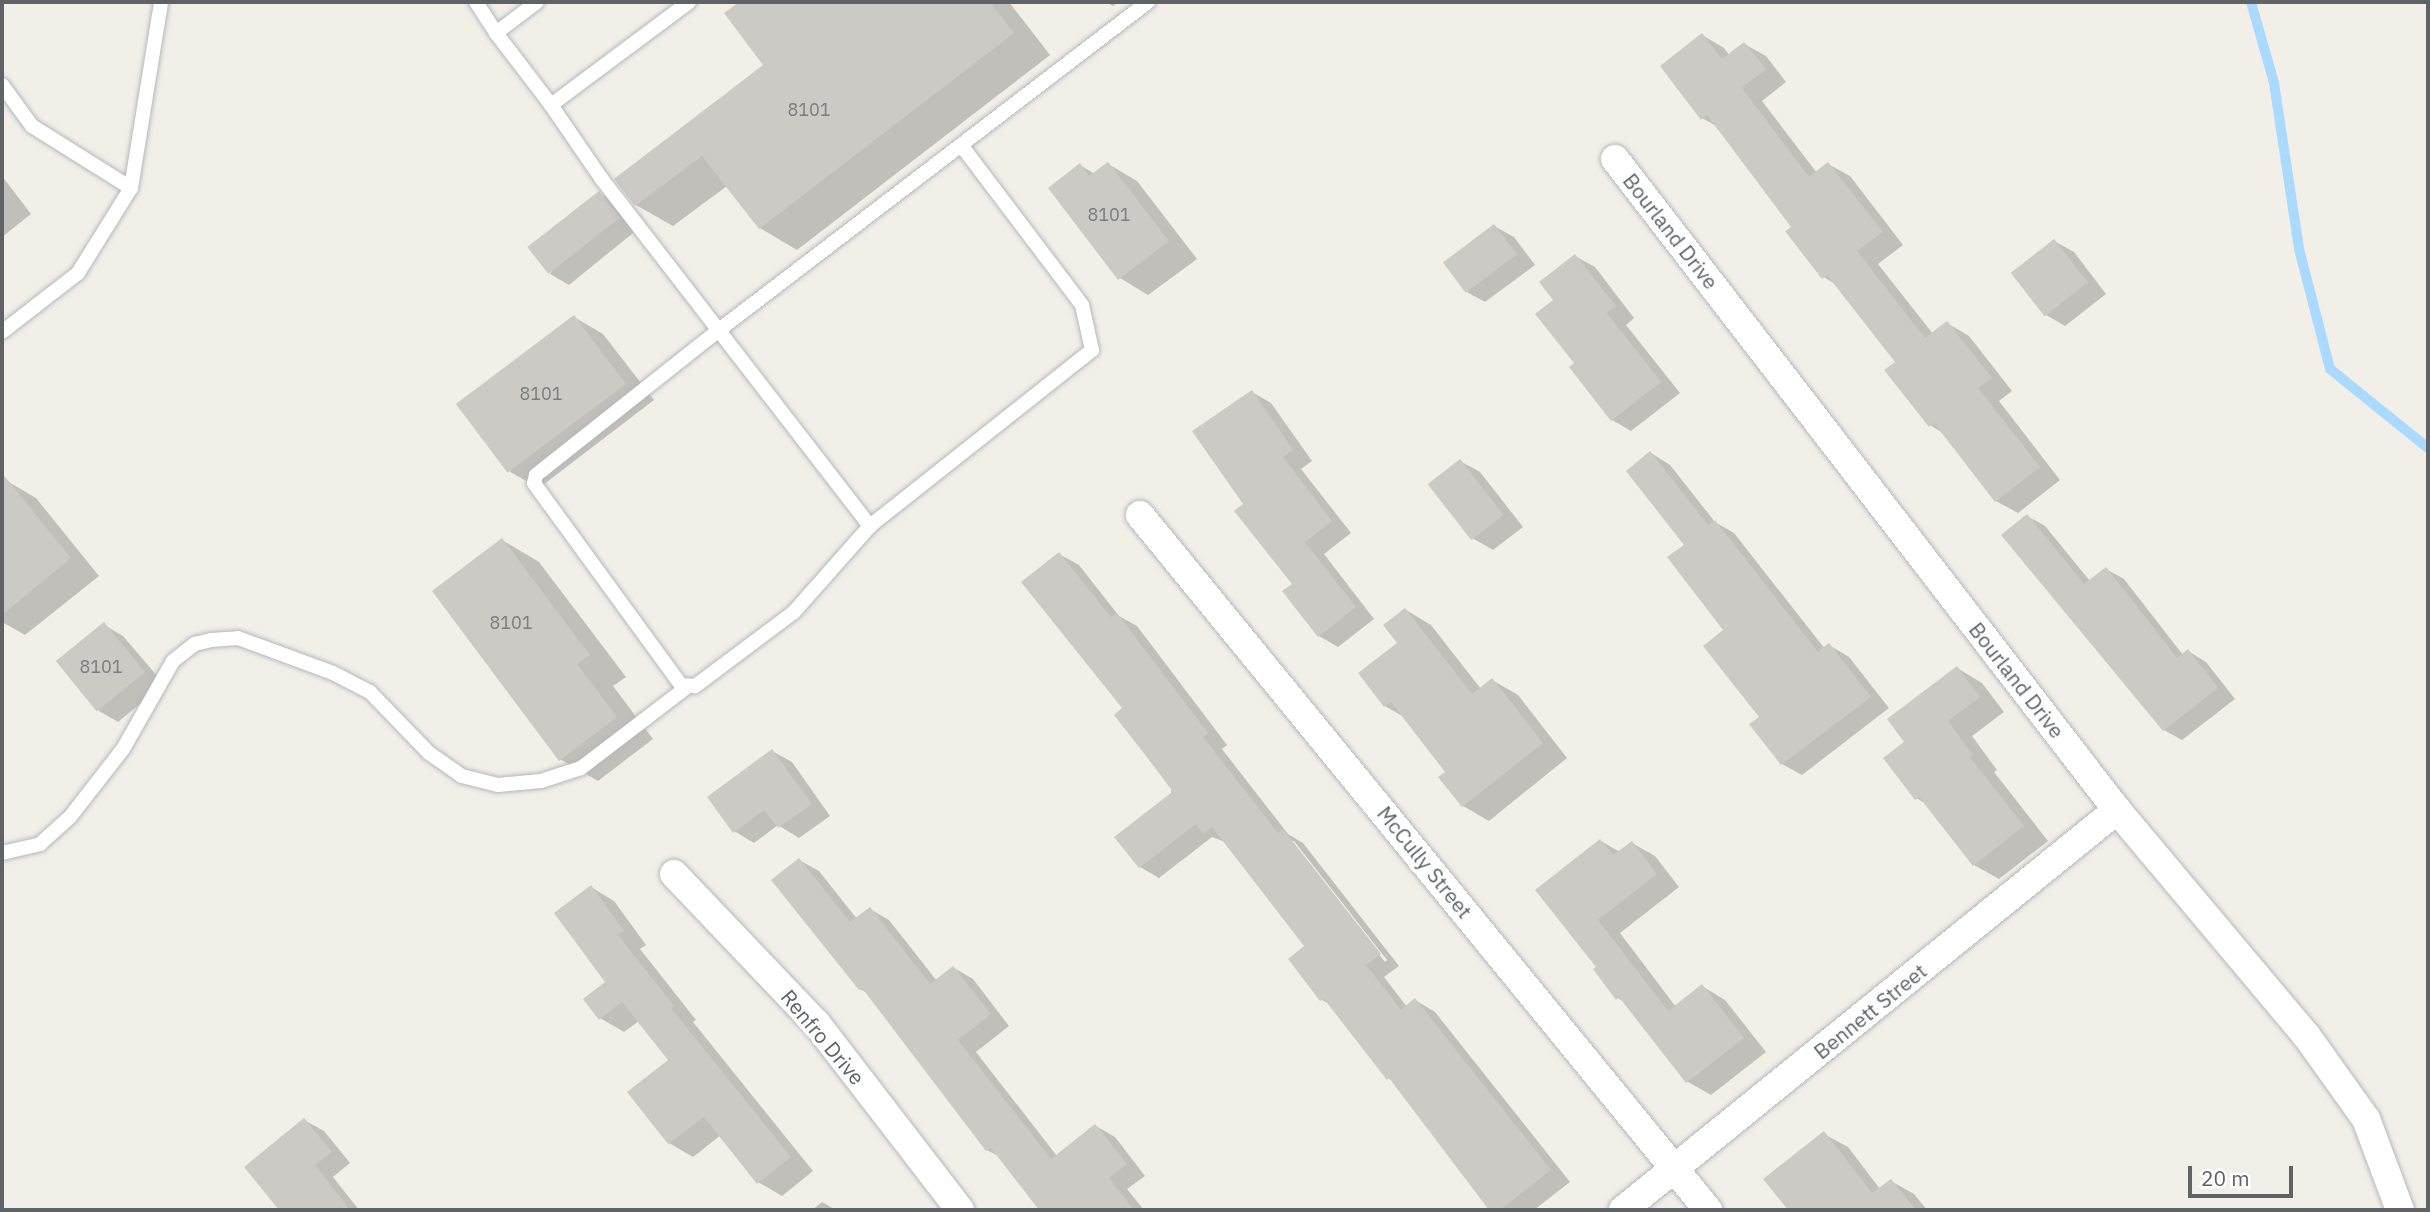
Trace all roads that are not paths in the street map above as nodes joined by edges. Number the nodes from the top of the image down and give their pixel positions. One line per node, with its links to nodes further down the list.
1 (161, 2): 11 (lane)
2 (477, 2): 6 (lane)
3 (537, 2): 6 (lane)
4 (689, 2): 8 (lane)
5 (1147, 2): 9 (lane)
6 (496, 33): 8 (lane)
7 (2, 85): 11 (lane)
8 (551, 105): 12 (lane)
9 (961, 145): 12 (lane); 15 (lane)
10 (1615, 159): 17 (street, Bourland Drive)
11 (131, 188): 13 (lane)
12 (719, 330): 15 (lane); 16 (lane)
13 (2, 332)
14 (1140, 515): 20 (street, McCully Street)
15 (870, 526): 16 (lane)
16 (687, 687): 18 (lane)
17 (2117, 810): 20 (street, Bennett Street); 24 (street, Bourland Drive)
18 (2, 853)
19 (674, 874): 21 (street, Renfro Drive)
20 (1676, 1169): 22 (street, Bennett Street); 23 (street, McCully Street)
21 (960, 1210)
22 (1623, 1210)
23 (1708, 1210)
24 (2400, 1210)

